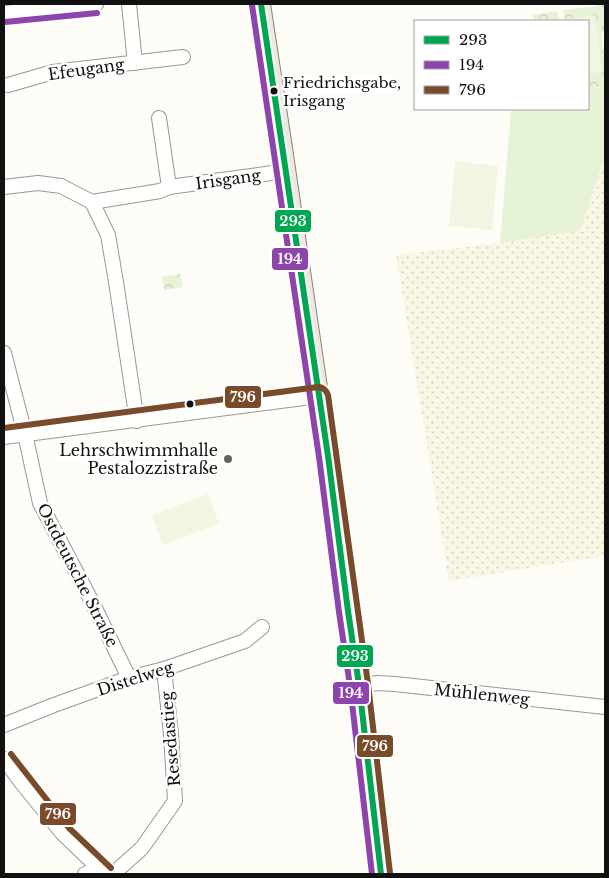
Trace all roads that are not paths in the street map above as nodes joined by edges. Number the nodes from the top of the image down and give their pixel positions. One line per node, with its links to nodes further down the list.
1 (96, 4): 4 (street)
2 (129, 4): 6 (street, Efeugang)
3 (261, 4): 9 (main road)
4 (4, 13)
5 (184, 57): 6 (street, Efeugang)
6 (135, 63): 7 (street, Efeugang)
7 (8, 85)
8 (159, 118): 11 (street)
9 (287, 171): 11 (street, Irisgang); 14 (main road)
10 (4, 187): 12 (street)
11 (169, 187): 12 (street, Irisgang)
12 (92, 202): 15 (street)
13 (4, 353): 16 (street, Ostdeutsche Straße)
14 (319, 396): 15 (street); 21 (main road)
15 (137, 420): 16 (street)
16 (24, 434): 17 (street); 20 (street, Ostdeutsche Straße)
17 (4, 437)
18 (262, 627): 19 (street, Distelweg)
19 (164, 669): 20 (street, Distelweg); 27 (street, Resedastieg)
20 (129, 678): 23 (street, Distelweg)
21 (359, 685): 22 (street, Mühlenweg); 28 (main road)
22 (605, 707)
23 (4, 725)
24 (4, 758): 25 (street)
25 (102, 871): 26 (street)
26 (85, 874)
27 (113, 874)
28 (381, 874)

